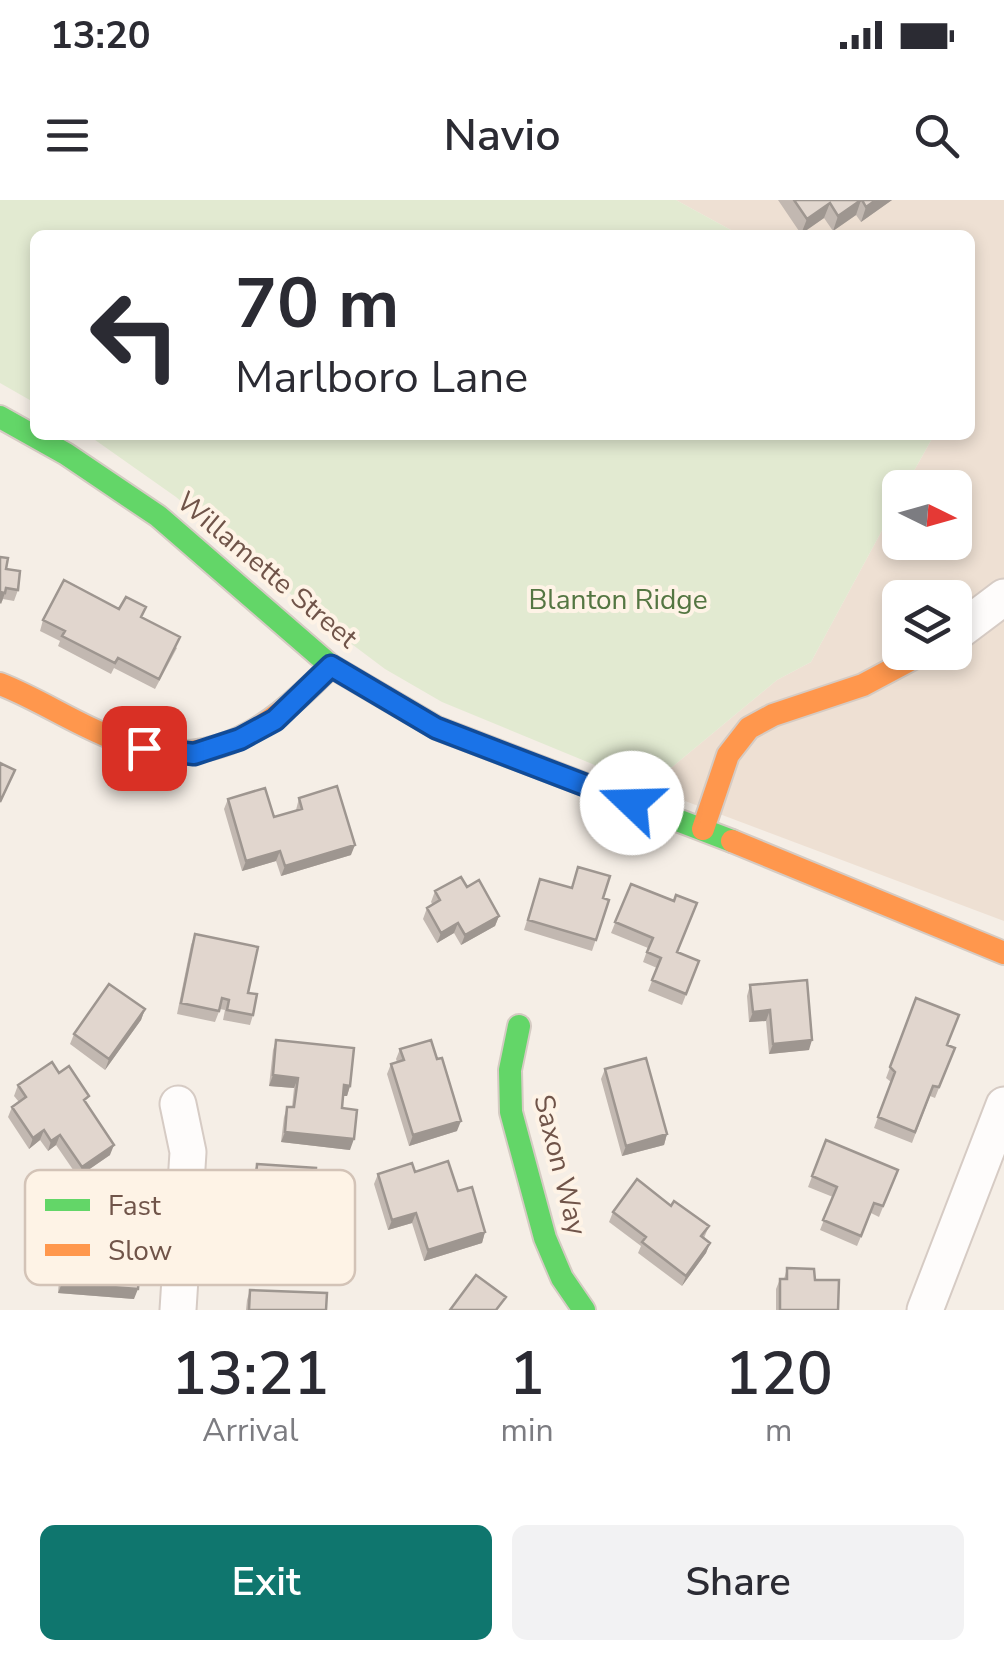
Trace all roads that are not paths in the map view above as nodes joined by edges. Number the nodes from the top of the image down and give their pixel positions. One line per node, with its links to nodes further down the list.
1 (0, 417): 2 (main road, Willamette Street)
2 (30, 434)
3 (41, 440): 6 (main road, Willamette Street)
4 (1004, 598): 5 (street)
5 (972, 622)
6 (331, 666): 8 (main road); 9 (main road, Willamette Street)
7 (897, 670): 9 (main road)
8 (0, 684)
9 (703, 830): 10 (main road, Willamette Street)
10 (1004, 953)
11 (519, 1026): 17 (main road, Saxon Way)
12 (178, 1104): 14 (street)
13 (1004, 1105): 18 (street)
14 (187, 1170)
15 (180, 1285): 16 (street)
16 (178, 1310)
17 (584, 1310)
18 (926, 1310)

